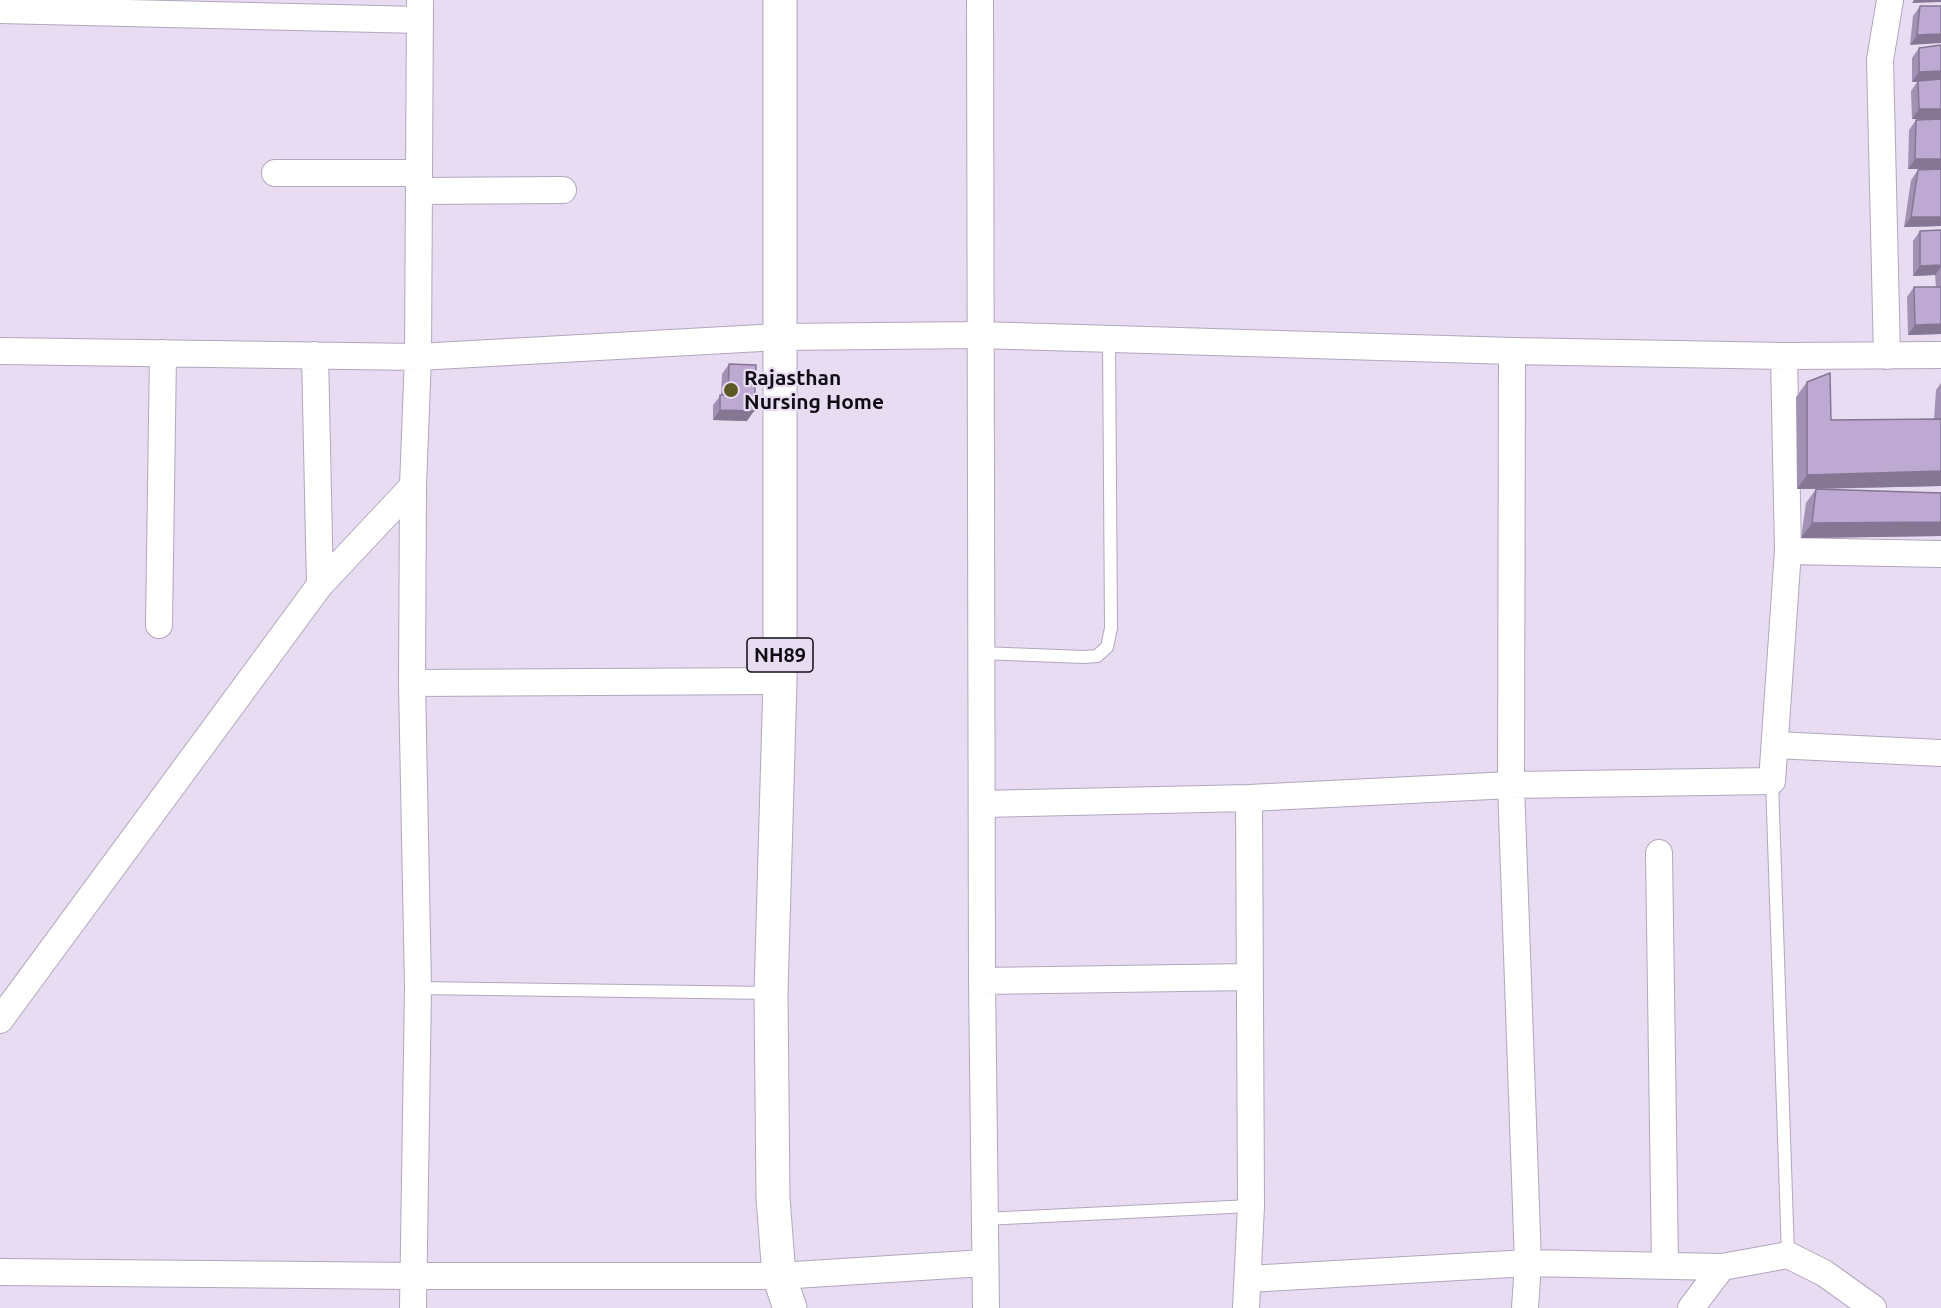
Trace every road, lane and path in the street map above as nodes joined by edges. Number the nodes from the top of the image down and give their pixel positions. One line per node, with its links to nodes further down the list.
1 (780, 0): 11 (main road, NH89)
2 (981, 0): 10 (street)
3 (1890, 0): 19 (street)
4 (125, 7): 5 (street); 6 (street)
5 (0, 10)
6 (420, 10): 8 (street)
7 (275, 173): 8 (street)
8 (419, 182): 9 (street); 20 (street)
9 (563, 190)
10 (980, 335): 11 (street); 12 (street); 26 (street)
11 (779, 337): 20 (street); 27 (main road, NH89)
12 (1109, 339): 14 (street); 26 (lane)
13 (0, 351): 15 (street)
14 (1512, 351): 18 (street); 32 (street)
15 (163, 353): 16 (street); 25 (street)
16 (315, 355): 20 (street); 24 (street)
17 (1941, 355): 19 (street)
18 (1784, 356): 19 (street); 22 (street)
19 (1887, 356)
20 (418, 357): 21 (street)
21 (413, 486): 24 (street); 28 (street)
22 (1788, 551): 23 (street); 29 (street)
23 (1941, 554)
24 (320, 585): 40 (street)
25 (159, 625)
26 (981, 653): 34 (street)
27 (780, 681): 28 (street); 39 (main road, NH89)
28 (412, 683): 38 (street)
29 (1775, 745): 30 (street); 31 (street)
30 (1941, 753)
31 (1772, 781): 32 (street); 43 (lane)
32 (1510, 785): 33 (street); 45 (street)
33 (1249, 798): 34 (street); 36 (street)
34 (982, 804): 37 (street)
35 (1659, 853): 46 (street)
36 (1250, 977): 37 (street); 41 (street)
37 (982, 981): 42 (street)
38 (418, 988): 39 (lane); 49 (street)
39 (771, 993): 50 (main road, NH89)
40 (0, 1020)
41 (1251, 1206): 42 (lane); 51 (street)
42 (984, 1219): 44 (street)
43 (1788, 1255): 47 (street); 58 (street)
44 (984, 1263): 50 (street); 54 (street)
45 (1528, 1263): 46 (street); 51 (street); 56 (street)
46 (1665, 1266): 47 (street)
47 (1722, 1267): 57 (street)
48 (0, 1272): 49 (street)
49 (414, 1276): 50 (street); 52 (street)
50 (779, 1276): 53 (main road, NH89)
51 (1248, 1279): 55 (street)
52 (412, 1308)
53 (790, 1308)
54 (986, 1308)
55 (1246, 1308)
56 (1525, 1308)
57 (1691, 1308)
58 (1872, 1308)

